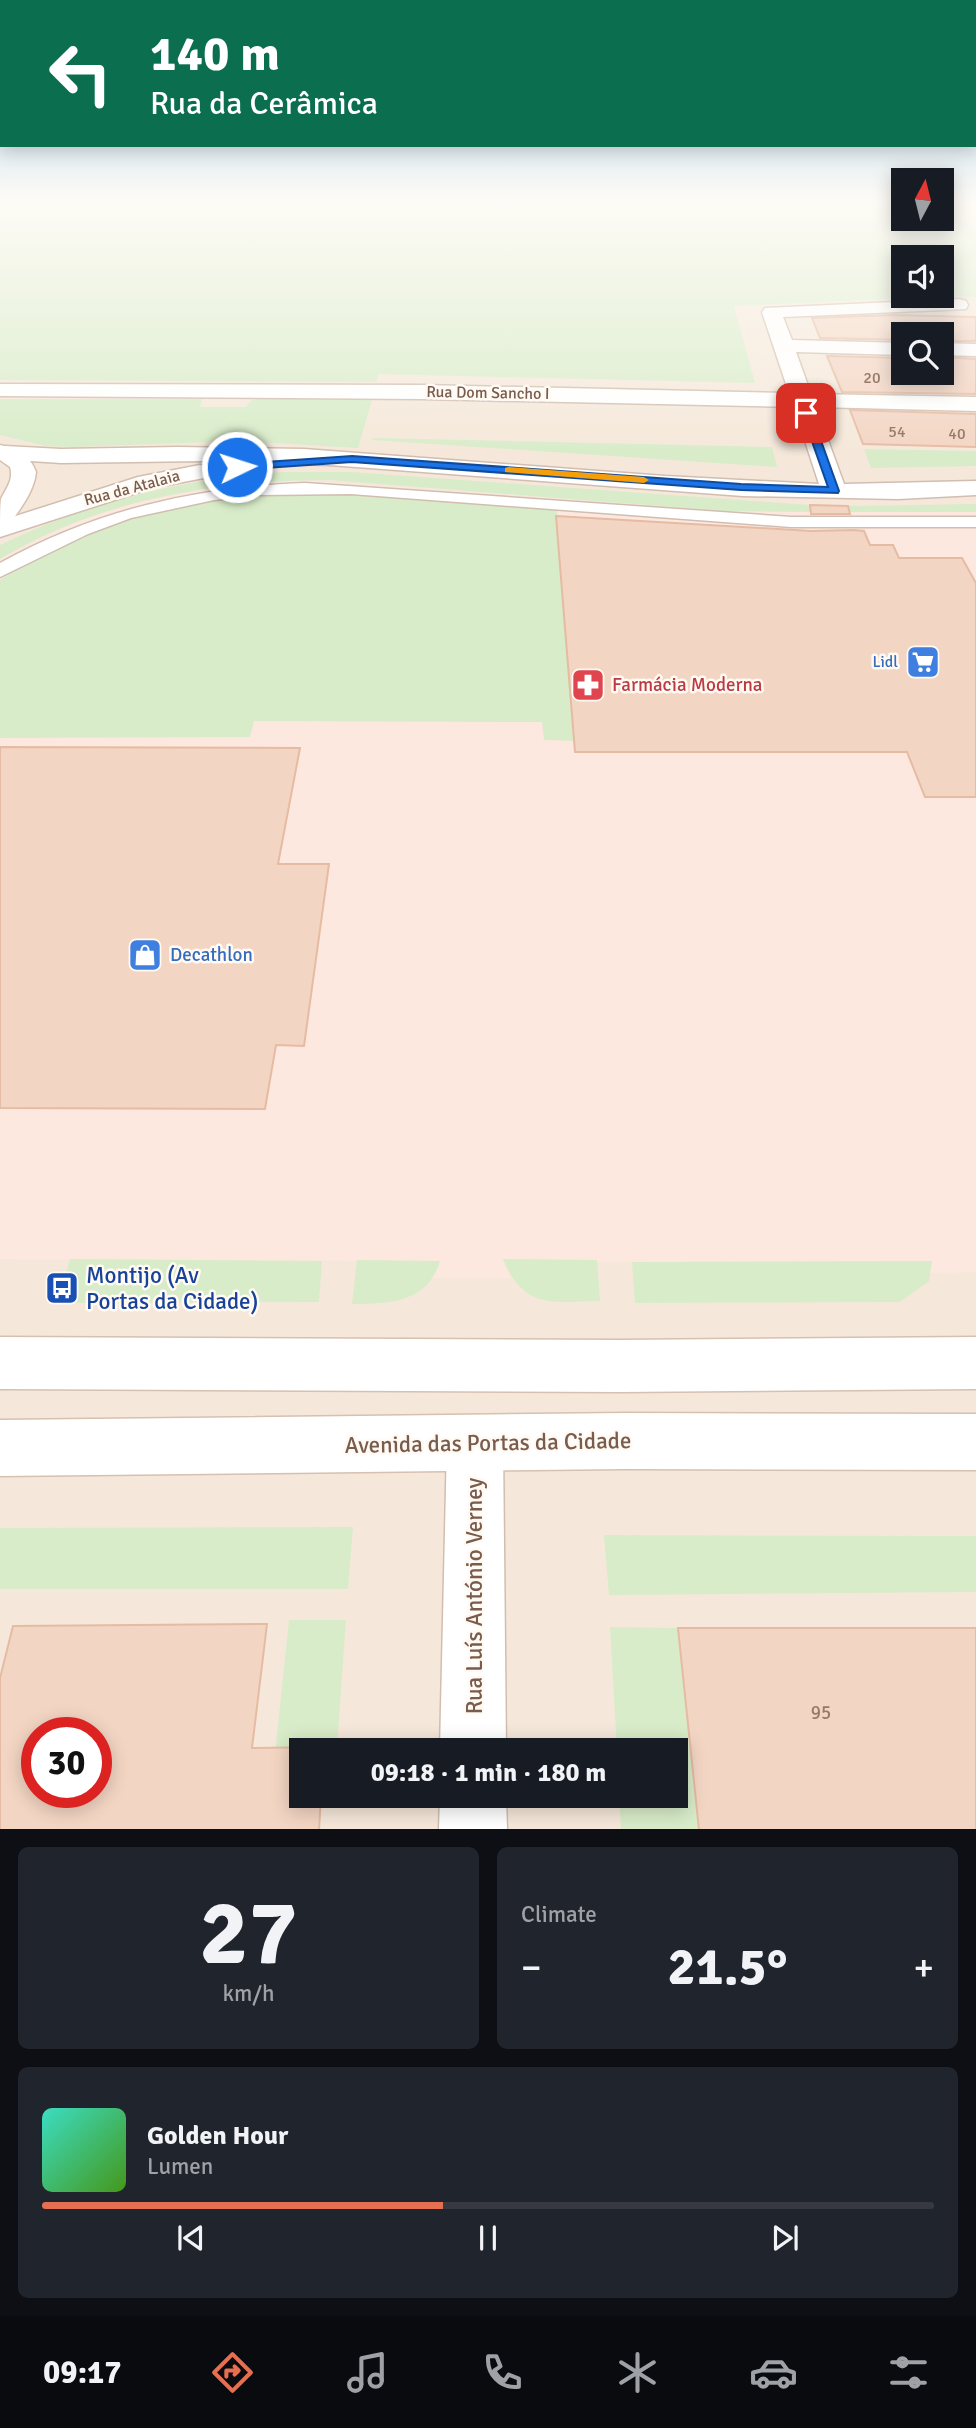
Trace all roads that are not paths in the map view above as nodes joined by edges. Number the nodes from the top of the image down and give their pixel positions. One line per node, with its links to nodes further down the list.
1 (959, 305): 2 (street)
2 (784, 346): 3 (street); 7 (street)
3 (891, 349)
4 (954, 349): 5 (street)
5 (976, 350)
6 (0, 390): 7 (street, Rua Dom Sancho I)
7 (801, 400): 8 (street, Rua Dom Sancho I); 12 (street)
8 (976, 404)
9 (3, 453): 10 (street, Rua da Atalaia); 13 (street)
10 (352, 459): 12 (street, Rua da Atalaia); 15 (street, Rua da Atalaia)
11 (976, 488): 12 (street, Rua da Atalaia)
12 (834, 491)
13 (0, 520)
14 (976, 522): 16 (lane)
15 (0, 529)
16 (0, 571)
17 (0, 1363): 18 (street)
18 (976, 1363)
19 (976, 1441): 20 (street, Avenida das Portas da Cidade)
20 (475, 1443): 21 (street, Avenida das Portas da Cidade); 22 (street, Rua Luís António Verney)
21 (0, 1448)
22 (473, 1738)
23 (473, 1808): 24 (street)
24 (473, 1829)

